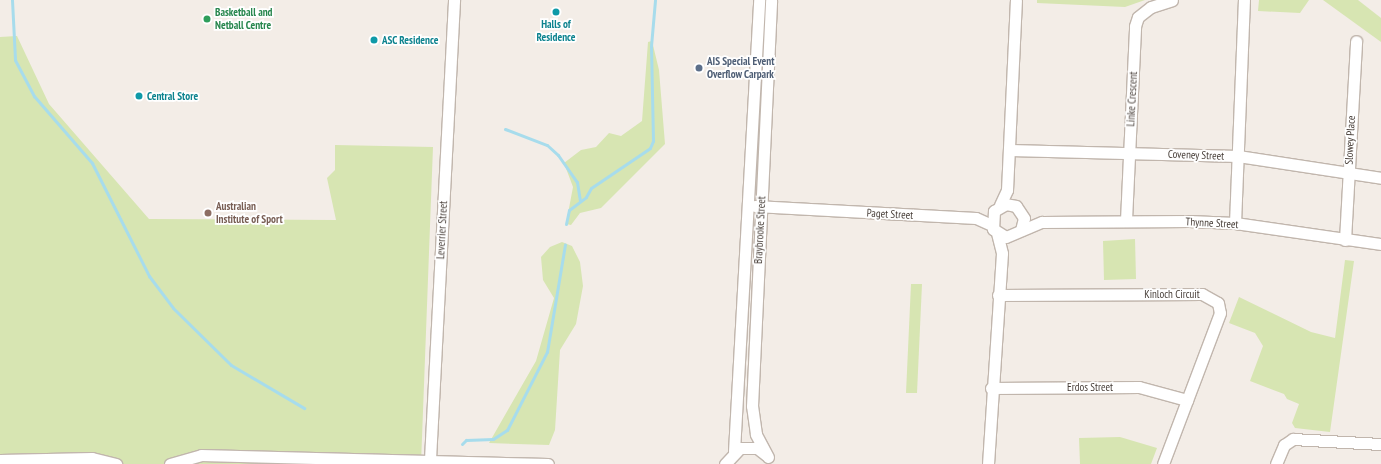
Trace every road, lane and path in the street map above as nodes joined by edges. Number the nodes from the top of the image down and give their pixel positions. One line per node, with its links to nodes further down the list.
1 (454, 0): 32 (street, Leverrier Street)
2 (759, 0): 14 (street, Braybrooke Street)
3 (771, 0): 15 (street, Braybrooke Street)
4 (1016, 0): 8 (street)
5 (1172, 0): 9 (street, Linke Crescent)
6 (1244, 0): 10 (street)
7 (1356, 41): 11 (street, Slowey Place)
8 (1010, 150): 9 (street, Coveney Street); 13 (street)
9 (1129, 153): 10 (street, Coveney Street); 19 (street, Linke Crescent)
10 (1238, 156): 11 (street, Coveney Street); 21 (street)
11 (1348, 175): 12 (street, Coveney Street); 24 (street, Slowey Place)
12 (1381, 178)
13 (1007, 190): 16 (street); 17 (street)
14 (749, 208): 15 (street, Paget Street); 31 (street, Braybrooke Street)
15 (761, 208): 18 (street, Paget Street); 34 (street, Braybrooke Street)
16 (997, 208): 17 (street); 18 (street, Paget Street); 22 (street)
17 (1019, 209): 20 (street, Thynne Street); 23 (street)
18 (976, 218): 22 (street, Paget Street)
19 (1126, 220): 20 (street, Thynne Street); 21 (street, Thynne Street)
20 (1042, 222): 23 (street, Thynne Street)
21 (1235, 223): 24 (street, Thynne Street)
22 (994, 229): 23 (street, Paget Street); 26 (street)
23 (1017, 233): 26 (street)
24 (1345, 240): 25 (street, Thynne Street)
25 (1381, 244)
26 (1002, 253): 27 (street)
27 (998, 295): 28 (street); 29 (street, Kinloch Circuit)
28 (992, 388): 29 (street, Erdos Street); 39 (street)
29 (1187, 400): 40 (street, Kinloch Circuit)
30 (1381, 444): 41 (street)
31 (734, 451): 34 (street); 38 (street)
32 (430, 459): 35 (street); 37 (street)
33 (0, 460): 36 (street)
34 (770, 461)
35 (174, 463)
36 (116, 464)
37 (548, 464)
38 (723, 464)
39 (988, 464)
40 (1163, 464)
41 (1276, 464)

